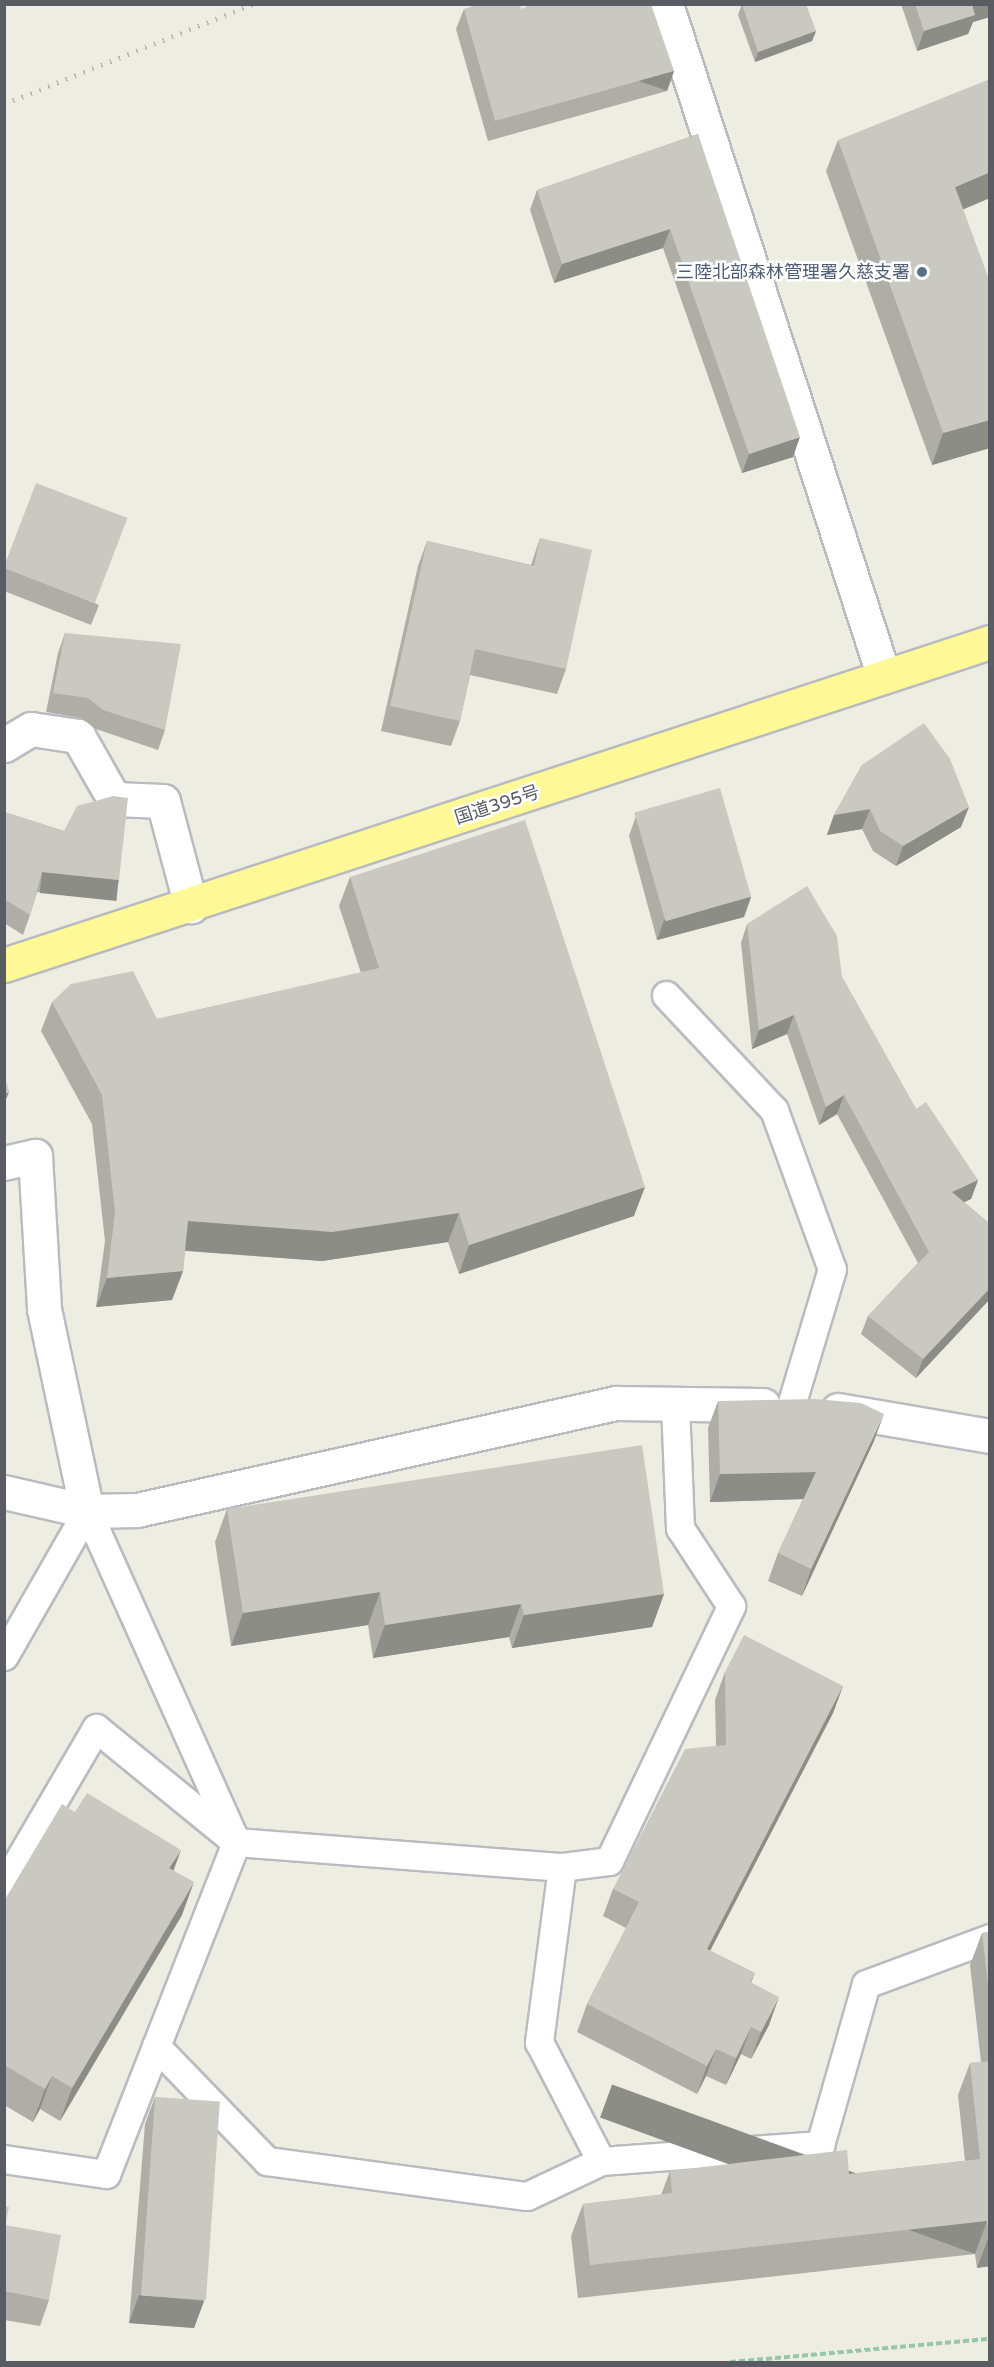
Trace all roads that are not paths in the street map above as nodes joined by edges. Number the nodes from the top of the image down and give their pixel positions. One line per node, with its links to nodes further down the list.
1 (666, 4): 3 (street)
2 (990, 642): 3 (highway, 国道395号)
3 (884, 677): 5 (highway, 国道395号)
4 (4, 745): 5 (street)
5 (191, 906): 6 (highway, 国道395号)
6 (4, 965)
7 (666, 994): 10 (lane)
8 (4, 1163): 13 (street)
9 (675, 1403): 10 (street); 13 (street); 16 (lane)
10 (791, 1406): 11 (street)
11 (990, 1436)
12 (4, 1492): 13 (street)
13 (87, 1511): 14 (lane); 15 (lane)
14 (4, 1656)
15 (236, 1842): 16 (lane); 17 (lane); 19 (lane)
16 (562, 1867): 21 (lane)
17 (4, 1885)
18 (990, 1938): 21 (lane)
19 (156, 2046): 20 (lane); 21 (lane)
20 (4, 2159)
21 (600, 2160)

